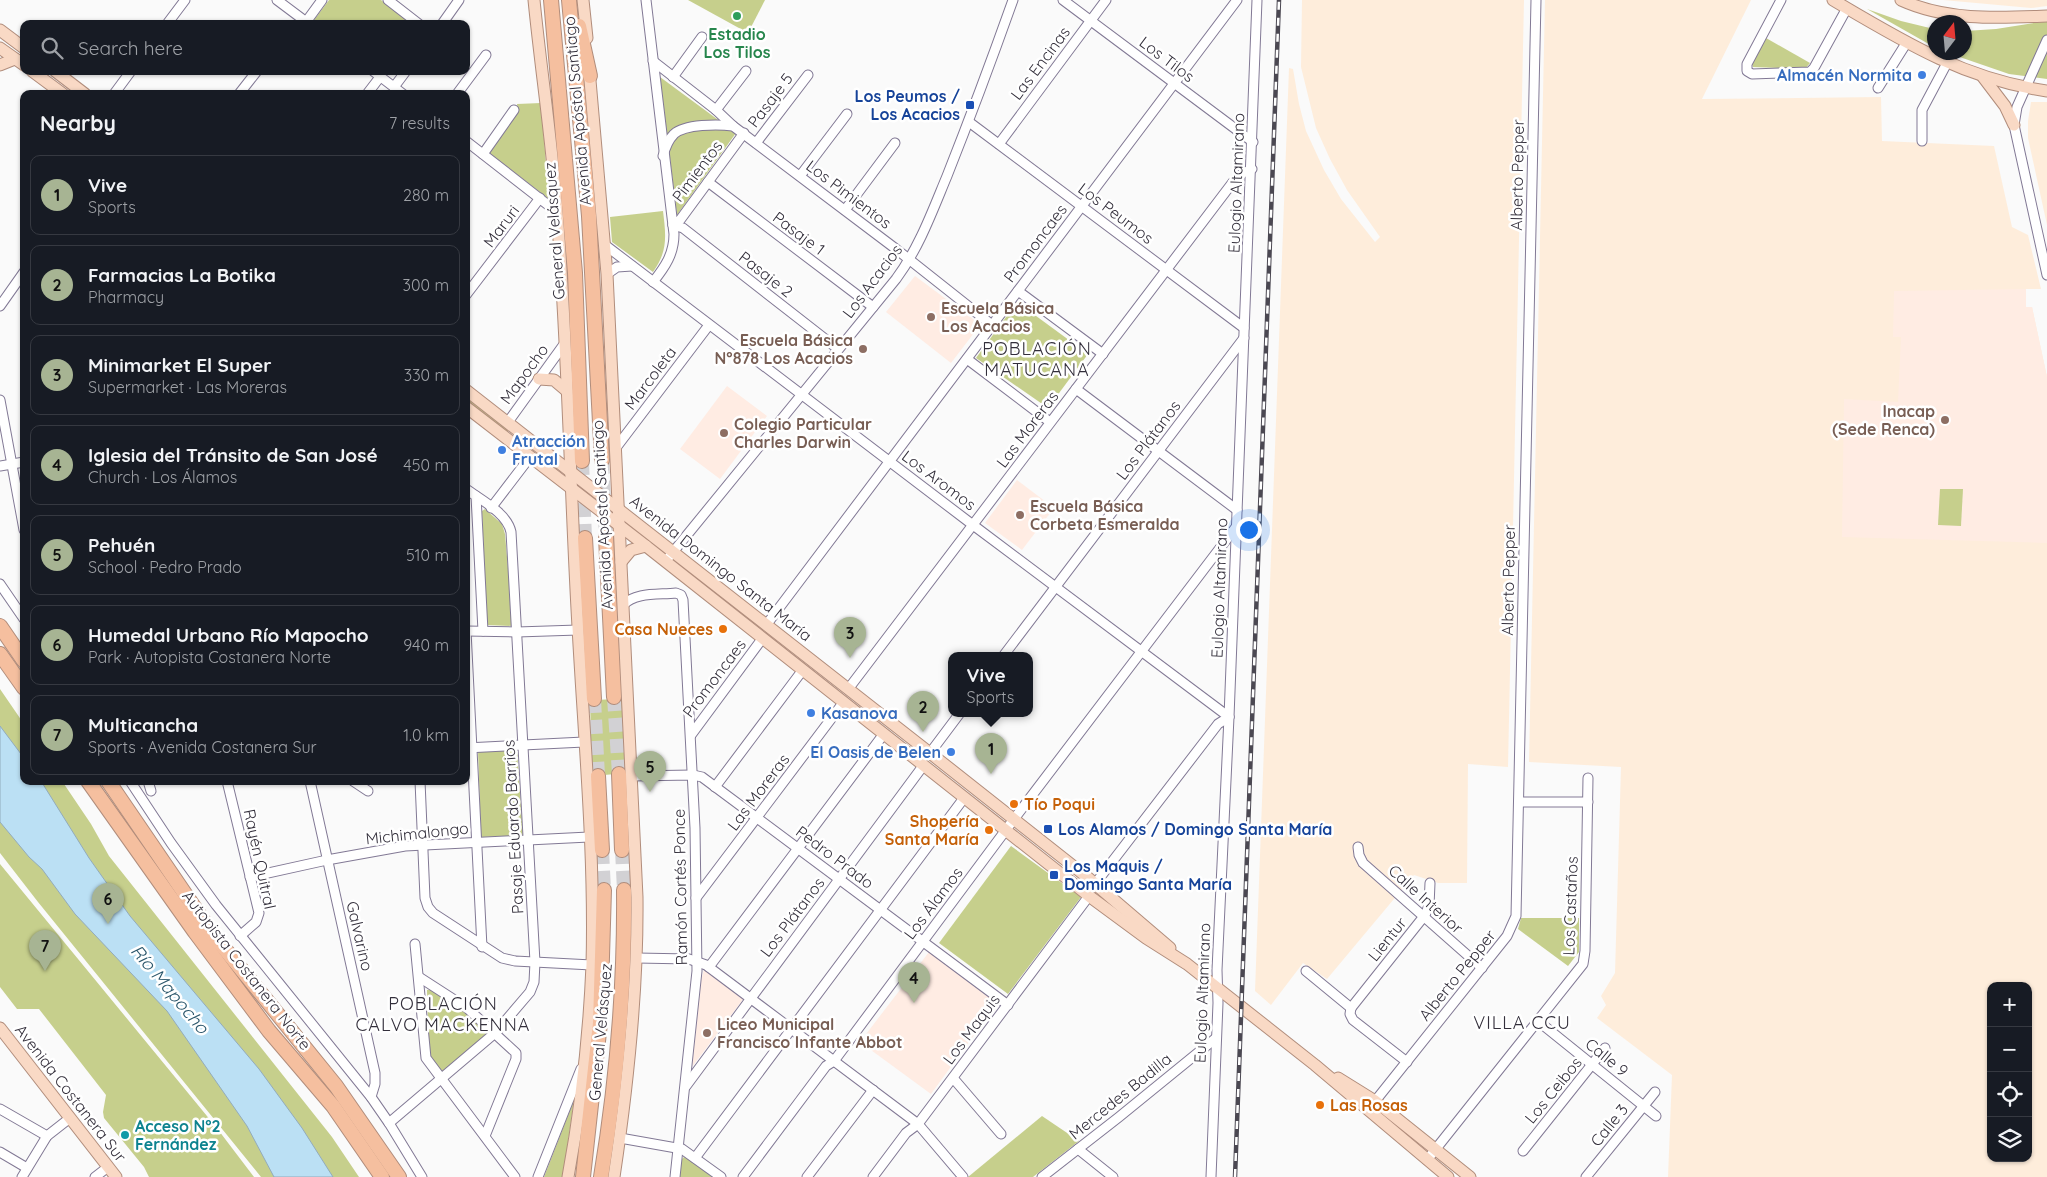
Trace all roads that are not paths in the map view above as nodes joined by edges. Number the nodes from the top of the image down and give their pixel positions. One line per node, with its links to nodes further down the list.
1 (184, 0): 23 (street)
2 (277, 0): 24 (street)
3 (322, 0): 25 (street)
4 (389, 0): 26 (street)
5 (459, 0): 27 (street)
6 (534, 0): 87 (main road, Avenida Apóstol Santiago)
7 (551, 0): 121 (highway, General Velásquez)
8 (569, 0): 120 (highway)
9 (574, 0): 51 (highway)
10 (584, 0): 51 (main road, Avenida Apóstol Santiago)
11 (646, 0): 38 (street)
12 (1013, 0): 69 (street, Los Acacios)
13 (1063, 0): 28 (street, Los Tilos)
14 (1106, 0): 28 (street, Las Encinas)
15 (1238, 0): 54 (street, Promoncaes)
16 (1257, 0): 74 (street, Eulogio Altamirano)
17 (1536, 0): 190 (street, Alberto Pepper)
18 (1781, 0): 21 (street)
19 (1833, 0): 21 (main road)
20 (1901, 0): 22 (main road)
21 (1848, 8): 34 (main road)
22 (2047, 16)
23 (170, 20)
24 (300, 20)
25 (304, 20)
26 (414, 20)
27 (445, 20)
28 (1090, 21): 54 (street, Los Tilos); 78 (street, Las Encinas)
29 (0, 30): 32 (main road)
30 (702, 37): 52 (street)
31 (0, 40): 32 (main road)
32 (13, 40): 35 (main road)
33 (2047, 40): 56 (street)
34 (1907, 42): 40 (main road); 57 (street)
35 (20, 45)
36 (0, 48): 39 (main road)
37 (486, 55): 64 (street)
38 (653, 61): 52 (street, Los Pimientos); 80 (street)
39 (20, 62): 41 (main road)
40 (1947, 63): 53 (main road); 73 (street)
41 (0, 65)
42 (746, 71): 67 (street)
43 (37, 75): 58 (main road)
44 (60, 75): 59 (main road)
45 (128, 75): 60 (street)
46 (254, 75): 61 (street)
47 (376, 75): 62 (street)
48 (377, 75): 55 (street)
49 (403, 75): 55 (street)
50 (808, 75): 75 (street, Pasaje 5)
51 (590, 76): 89 (main road, Avenida Apóstol Santiago)
52 (673, 76): 67 (street, Los Pimientos)
53 (1983, 77): 56 (main road); 70 (main road)
54 (1174, 84): 74 (street, Los Tilos); 85 (street, Promoncaes)
55 (394, 87): 63 (street)
56 (2026, 87): 65 (main road); 70 (street)
57 (1878, 88)
58 (58, 90)
59 (80, 90)
60 (117, 90)
61 (242, 90)
62 (369, 90)
63 (398, 90)
64 (460, 90)
65 (2047, 91)
66 (514, 110): 79 (street)
67 (716, 110): 71 (street, Los Pimientos)
68 (847, 114): 82 (street)
69 (969, 122): 78 (street, Los Peumos); 90 (street, Los Acacios)
70 (2014, 125): 94 (street)
71 (733, 126): 72 (street, Los Pimientos); 80 (street)
72 (744, 134): 75 (street, Los Pimientos); 83 (street, Pimientos)
73 (1922, 141)
74 (1253, 142): 81 (street, Eulogio Altamirano)
75 (756, 143): 82 (street, Los Pimientos)
76 (896, 143): 86 (street)
77 (470, 144): 79 (street)
78 (999, 144): 85 (street, Los Peumos)
79 (483, 154): 84 (street)
80 (663, 156): 88 (street)
81 (1252, 169): 92 (street, Las Moreras); 103 (street, Eulogio Altamirano)
82 (800, 176): 86 (street, Los Pimientos)
83 (708, 182): 88 (street, Pimientos); 100 (street, Pasaje 1)
84 (540, 198): 87 (street); 97 (street, Maruri)
85 (1082, 206): 92 (street, Los Peumos); 98 (street, Promoncaes)
86 (845, 210): 90 (street, Los Pimientos)
87 (557, 212): 104 (main road, Avenida Apóstol Santiago)
88 (673, 225): 96 (street); 105 (street, Pasaje 2)
89 (605, 245): 91 (street, Los Aromos); 93 (main road, Avenida Apóstol Santiago)
90 (909, 260): 100 (street, Los Acacios); 102 (street, Los Pimientos)
91 (632, 266): 93 (street); 96 (street, Los Aromos)
92 (1166, 270): 103 (street, Los Peumos); 106 (street, Las Moreras)
93 (607, 274): 117 (main road, Avenida Apóstol Santiago)
94 (2047, 275)
95 (20, 278): 99 (street)
96 (653, 282): 101 (street, Los Aromos)
97 (470, 290)
98 (1018, 291): 102 (street, Promoncaes); 106 (street)
99 (0, 306)
100 (873, 307): 105 (street, Los Acacios)
101 (709, 325): 112 (street, Los Aromos); 117 (street, Marcoleta)
102 (992, 325): 107 (street, Promoncaes)
103 (1244, 333): 118 (street, Los Plátanos); 133 (street, Eulogio Altamirano)
104 (564, 343): 108 (street, Mapocho); 110 (main road, Avenida Apóstol Santiago)
105 (838, 349): 112 (street, Los Acacios)
106 (1103, 354): 109 (street, Las Moreras)
107 (967, 359): 116 (street); 122 (street, Promoncaes)
108 (539, 379): 110 (main road); 115 (street, Mapocho)
109 (1076, 388): 116 (street, Las Moreras); 118 (street)
110 (567, 391): 126 (main road, Avenida Apóstol Santiago)
111 (470, 393): 115 (main road, Avenida Domingo Santa María)
112 (801, 395): 122 (street, Los Aromos); 140 (street, Los Acacios)
113 (0, 400): 124 (street)
114 (470, 410): 119 (main road, Avenida Domingo Santa María)
115 (508, 422): 126 (main road, Avenida Domingo Santa María)
116 (1050, 422): 134 (street, Las Moreras)
117 (615, 449): 132 (main road, Avenida Apóstol Santiago)
118 (1159, 451): 133 (street); 144 (street, Los Plátanos)
119 (530, 458): 127 (main road, Avenida Domingo Santa María); 131 (street)
120 (602, 460)
121 (582, 461)
122 (890, 462): 134 (street, Los Aromos); 147 (street, Promoncaes)
123 (20, 463): 124 (street)
124 (12, 464): 125 (street); 130 (street)
125 (0, 466)
126 (570, 470): 127 (main road, Avenida Apóstol Santiago); 132 (main road, Avenida Domingo Santa María)
127 (570, 489): 135 (main road, Avenida Domingo Santa María); 149 (main road, Avenida Apóstol Santiago)
128 (470, 492): 129 (street, Pasaje Eduardo Barrios)
129 (476, 496): 131 (street, Pasaje Eduardo Barrios); 151 (street)
130 (20, 508)
131 (491, 508): 152 (street, Pasaje Eduardo Barrios)
132 (618, 508): 135 (main road, Avenida Apóstol Santiago); 140 (main road, Avenida Domingo Santa María)
133 (1237, 510): 136 (street, Eulogio Altamirano)
134 (973, 525): 144 (street, Los Aromos); 160 (street, Las Moreras)
135 (619, 526): 139 (main road, Avenida Domingo Santa María); 141 (main road, Avenida Apóstol Santiago)
136 (1237, 526): 154 (street, Los Álamos); 165 (street, Eulogio Altamirano)
137 (606, 537): 161 (highway)
138 (585, 538): 162 (highway)
139 (646, 546): 141 (main road); 142 (main road, Avenida Domingo Santa María)
140 (674, 552): 142 (street, Los Acacios); 147 (main road, Avenida Domingo Santa María)
141 (621, 562): 145 (main road, Avenida Apóstol Santiago)
142 (666, 562): 153 (main road, Avenida Domingo Santa María)
143 (0, 584): 146 (street)
144 (1056, 587): 154 (street, Los Aromos); 155 (street, Los Plátanos)
145 (622, 605): 167 (street, Ramón Cortés Ponce); 174 (main road, Avenida Apóstol Santiago)
146 (20, 609)
147 (767, 624): 160 (main road, Avenida Domingo Santa María)
148 (0, 626): 157 (highway)
149 (578, 630): 152 (street); 168 (main road, Avenida Apóstol Santiago)
150 (470, 631): 151 (street)
151 (482, 631): 152 (street)
152 (517, 632): 169 (street, Pasaje Eduardo Barrios)
153 (762, 639): 158 (main road, Avenida Domingo Santa María); 167 (street, Promoncaes)
154 (1142, 651): 165 (street, Los Aromos); 193 (street, Los Álamos)
155 (1006, 652)
156 (0, 654): 159 (highway)
157 (20, 655)
158 (802, 671): 163 (main road, Avenida Domingo Santa María); 186 (street)
159 (20, 682)
160 (849, 688): 171 (main road, Avenida Domingo Santa María)
161 (614, 697)
162 (594, 699)
163 (843, 703): 166 (main road, Avenida Domingo Santa María); 192 (street, Las Moreras)
164 (957, 717): 171 (street)
165 (1230, 717): 207 (street); 227 (street, Eulogio Altamirano)
166 (883, 735): 173 (main road, Avenida Domingo Santa María); 200 (street)
167 (690, 736): 175 (street, Ramón Cortés Ponce)
168 (584, 742): 169 (street); 195 (main road, Avenida Apóstol Santiago)
169 (523, 745): 170 (street); 196 (street, Pasaje Eduardo Barrios)
170 (470, 748)
171 (930, 752): 193 (main road, Avenida Domingo Santa María)
172 (470, 760): 197 (street)
173 (923, 766): 189 (main road, Avenida Domingo Santa María); 205 (street, Los Plátanos)
174 (625, 775): 175 (street, Pedro Prado); 202 (highway); 218 (main road, Avenida Apóstol Santiago)
175 (693, 775): 186 (street, Pedro Prado); 211 (street, Ramón Cortés Ponce)
176 (598, 776): 201 (highway)
177 (1588, 778): 191 (street, Los Castaños)
178 (91, 785): 270 (highway, Autopista Costanera Norte)
179 (111, 785): 271 (highway, Autopista Costanera Norte)
180 (133, 785): 214 (street)
181 (149, 785): 188 (street)
182 (228, 785): 204 (street, Rayén Quitral)
183 (311, 785): 203 (street, Galvarino)
184 (359, 785): 187 (street)
185 (420, 785): 198 (street)
186 (715, 787): 192 (street, Pedro Prado)
187 (368, 791)
188 (151, 792)
189 (964, 798): 194 (main road, Avenida Domingo Santa María); 212 (street)
190 (1519, 802): 191 (street); 224 (street, Alberto Pepper)
191 (1588, 802): 231 (street, Los Castaños)
192 (757, 818): 200 (street, Pedro Prado); 211 (street, Las Moreras)
193 (1014, 819): 194 (street, Los Álamos); 207 (main road, Avenida Domingo Santa María)
194 (1006, 830): 210 (main road, Avenida Domingo Santa María); 215 (street, Los Álamos)
195 (589, 837): 196 (street, Michimalongo); 222 (main road, Avenida Apóstol Santiago)
196 (528, 840): 197 (street, Michimalongo); 220 (street, Pasaje Eduardo Barrios)
197 (477, 842): 198 (street, Michimalongo); 217 (street)
198 (423, 845): 203 (street, Michimalongo); 217 (street)
199 (1358, 847): 213 (street, Calle Interior)
200 (798, 849): 205 (street, Pedro Prado); 223 (street)
201 (602, 850)
202 (622, 850)
203 (327, 860): 204 (street, Michimalongo); 246 (street, Galvarino)
204 (250, 877): 214 (street, Rayén Quitral)
205 (839, 879): 212 (street, Pedro Prado); 228 (street, Los Plátanos)
206 (1430, 883): 213 (street, Lientur)
207 (1095, 884): 221 (main road, Avenida Domingo Santa María)
208 (604, 890): 276 (highway, General Velásquez)
209 (624, 890): 277 (highway, General Velásquez)
210 (1089, 896): 221 (main road, Avenida Domingo Santa María); 229 (street, Los Maquis)
211 (696, 898): 219 (street, Ramón Cortés Ponce)
212 (881, 910): 215 (street, Pedro Prado); 232 (street)
213 (1423, 918): 224 (street, Calle Interior); 230 (street, Lientur)
214 (240, 936): 246 (street)
215 (923, 942): 229 (street, Pedro Prado); 238 (street, Los Álamos)
216 (415, 944): 226 (street)
217 (482, 947): 220 (street)
218 (637, 958): 219 (street); 257 (main road, Avenida Apóstol Santiago)
219 (696, 960): 223 (street); 243 (street, Ramón Cortés Ponce)
220 (535, 962): 222 (street); 234 (street, Pasaje Eduardo Barrios)
221 (1187, 964): 227 (main road, Avenida Domingo Santa María)
222 (592, 965): 237 (main road, Avenida Apóstol Santiago)
223 (709, 967): 228 (street)
224 (1482, 968): 239 (street, Alberto Pepper)
225 (1306, 971): 230 (street)
226 (419, 977): 234 (street); 242 (street)
227 (1217, 988): 235 (street, Eulogio Altamirano); 247 (main road, Avenida Domingo Santa María)
228 (751, 998): 232 (street); 243 (street, Los Plátanos)
229 (1008, 1004): 241 (street, Los Maquis)
230 (1351, 1008): 239 (street)
231 (1538, 1022): 240 (street, Calle 9); 260 (street, Los Castaños)
232 (792, 1029): 238 (street); 263 (street)
233 (1, 1032): 251 (main road, Avenida Costanera Sur)
234 (495, 1033): 242 (street, Pasaje Eduardo Barrios); 256 (street)
235 (1216, 1038): 259 (street, Mercedes Badilla); 287 (street, Eulogio Altamirano)
236 (1605, 1048): 240 (street, Los Ceibos)
237 (585, 1059): 274 (street, Avenida Apóstol Santiago); 275 (main road, Avenida Apóstol Santiago)
238 (834, 1061): 244 (street); 281 (street, Los Álamos)
239 (1407, 1062): 247 (street, Alberto Pepper)
240 (1592, 1065): 248 (street, Calle 9); 261 (street, Los Ceibos)
241 (952, 1078): 253 (street, Los Maquis); 254 (street)
242 (441, 1079): 252 (street, Pasaje Eduardo Barrios); 256 (street)
243 (686, 1086): 258 (street, Ramón Cortés Ponce)
244 (873, 1090): 253 (street); 282 (street)
245 (1655, 1092): 248 (street, Calle 3)
246 (371, 1098): 252 (street)
247 (1372, 1105): 260 (main road, Avenida Domingo Santa María); 264 (main road, Avenida Domingo Santa María)
248 (1644, 1106): 250 (street, Calle 9); 290 (street, Calle 3)
249 (0, 1109): 255 (street)
250 (1656, 1116)
251 (70, 1118): 255 (street); 265 (main road, Avenida Costanera Sur)
252 (389, 1123): 272 (street)
253 (918, 1124): 283 (street, Los Maquis); 284 (street)
254 (1001, 1134)
255 (48, 1136): 266 (street)
256 (485, 1136): 273 (street)
257 (620, 1138): 258 (street); 278 (main road, Avenida Apóstol Santiago)
258 (679, 1148): 263 (street); 279 (street, Ramón Cortés Ponce)
259 (1078, 1149): 285 (street, Mercedes Badilla); 286 (street)
260 (1435, 1149): 264 (street, Los Castaños); 289 (main road, Avenida Domingo Santa María)
261 (1523, 1151)
262 (0, 1152): 266 (street)
263 (695, 1158): 280 (street)
264 (1427, 1160): 288 (main road, Avenida Domingo Santa María)
265 (108, 1167): 268 (street); 269 (main road, Avenida Costanera Sur)
266 (27, 1168): 267 (street)
267 (22, 1177)
268 (95, 1177)
269 (116, 1177)
270 (382, 1177)
271 (399, 1177)
272 (422, 1177)
273 (516, 1177)
274 (538, 1177)
275 (568, 1177)
276 (583, 1177)
277 (601, 1177)
278 (614, 1177)
279 (675, 1177)
280 (721, 1177)
281 (743, 1177)
282 (807, 1177)
283 (874, 1177)
284 (963, 1177)
285 (1042, 1177)
286 (1113, 1177)
287 (1211, 1177)
288 (1448, 1177)
289 (1470, 1177)
290 (1586, 1177)

